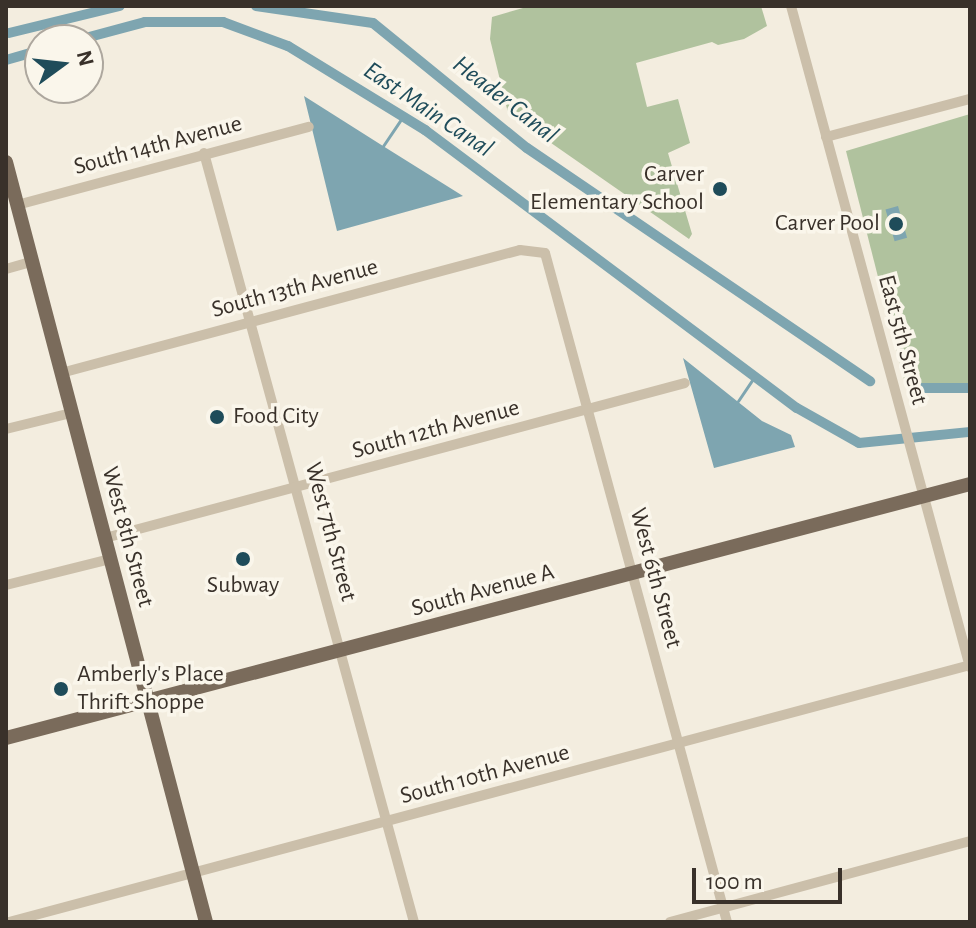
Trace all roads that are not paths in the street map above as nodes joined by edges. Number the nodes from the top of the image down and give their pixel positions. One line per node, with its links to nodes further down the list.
1 (791, 6): 4 (street, East 5th Street)
2 (970, 99): 4 (street)
3 (309, 127): 5 (street, South 14th Avenue)
4 (826, 137): 19 (street, East 5th Street)
5 (204, 153): 7 (street, South 14th Avenue); 11 (street, West 7th Street)
6 (6, 162): 7 (main road, West 8th Street)
7 (17, 205): 9 (main road, West 8th Street)
8 (539, 249): 11 (street, South 13th Avenue); 14 (street, West 6th Street)
9 (31, 262): 10 (street); 12 (main road, West 8th Street)
10 (6, 269)
11 (252, 320): 12 (street, South 13th Avenue); 18 (street, West 7th Street)
12 (61, 373): 15 (main road, West 8th Street)
13 (685, 383): 14 (street, South 12th Avenue)
14 (590, 409): 18 (street, South 12th Avenue); 22 (street, West 6th Street)
15 (71, 413): 16 (street); 20 (main road, West 8th Street)
16 (6, 429)
17 (970, 484): 19 (main road, South Avenue A)
18 (297, 488): 20 (street, South 12th Avenue); 24 (street, West 7th Street)
19 (924, 497): 22 (main road, South Avenue A); 25 (street, East 5th Street)
20 (105, 538): 21 (main road, West 8th Street)
21 (110, 559): 23 (street); 26 (main road, West 8th Street)
22 (633, 573): 24 (main road, South Avenue A); 28 (street, West 6th Street)
23 (6, 585)
24 (341, 651): 26 (main road, South Avenue A); 29 (street, West 7th Street)
25 (970, 666): 28 (street, South 10th Avenue)
26 (148, 700): 27 (main road, South Avenue A); 31 (main road, West 8th Street)
27 (6, 738)
28 (679, 745): 29 (street, South 10th Avenue); 32 (street, West 6th Street)
29 (387, 821): 31 (street, South 10th Avenue); 35 (street, West 7th Street)
30 (970, 841): 32 (street)
31 (194, 874): 33 (street, South 10th Avenue); 34 (main road, West 8th Street)
32 (723, 908): 36 (street); 37 (street, West 6th Street)
33 (9, 922)
34 (206, 922)
35 (414, 922)
36 (670, 922)
37 (727, 922)

